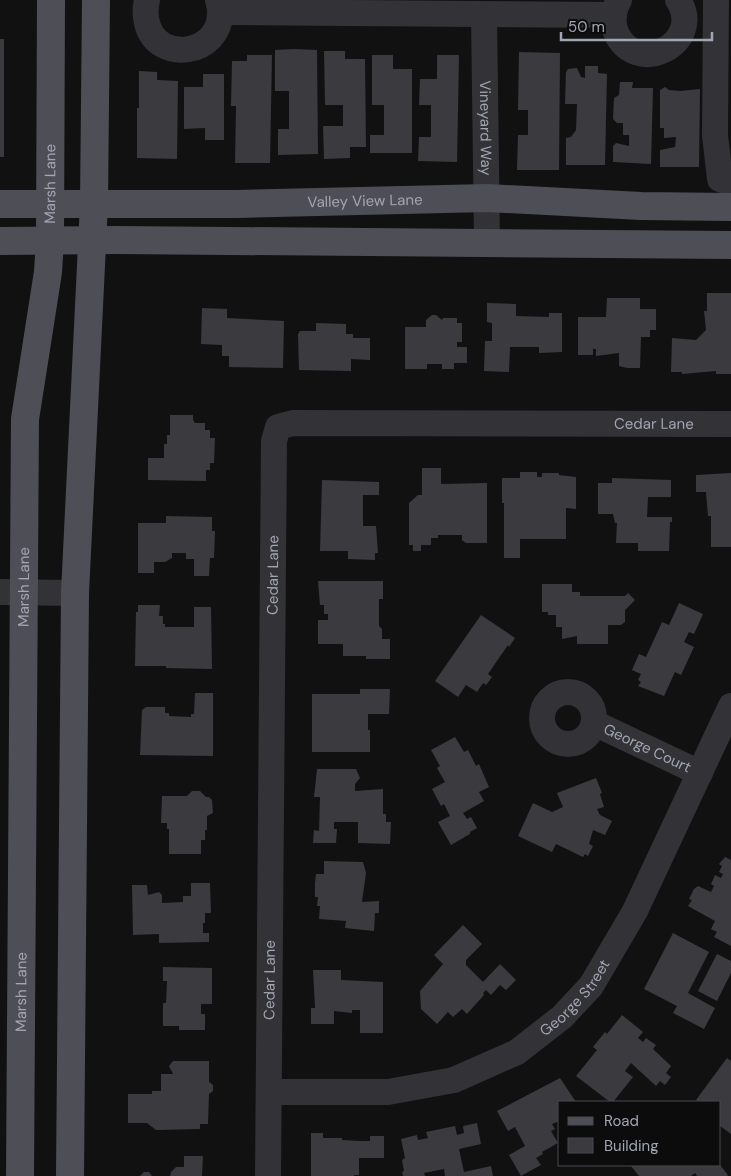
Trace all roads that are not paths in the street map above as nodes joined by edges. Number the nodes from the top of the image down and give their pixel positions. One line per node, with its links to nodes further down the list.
1 (51, 0): 12 (main road, Marsh Lane)
2 (96, 0): 13 (main road)
3 (147, 0): 6 (street)
4 (678, 0): 7 (street)
5 (716, 0): 9 (street)
6 (219, 6): 8 (street)
7 (616, 7): 8 (street)
8 (484, 14): 10 (street, Vineyard Way)
9 (731, 183)
10 (487, 198): 13 (main road, Valley View Lane); 14 (main road, Valley View Lane); 18 (street, Vineyard Way)
11 (0, 204): 12 (main road, Valley View Lane)
12 (50, 204): 13 (main road, Valley View Lane); 15 (main road, Marsh Lane)
13 (94, 204): 16 (main road)
14 (731, 207)
15 (50, 240): 16 (main road); 17 (main road); 21 (main road, Marsh Lane)
16 (93, 240): 18 (main road); 22 (main road)
17 (0, 241)
18 (487, 243): 19 (main road)
19 (731, 244)
20 (731, 424): 26 (street, Cedar Lane)
21 (12, 593): 22 (street); 27 (main road, Marsh Lane)
22 (75, 593): 28 (main road)
23 (731, 706): 25 (street, George Street)
24 (594, 723): 25 (street, George Court)
25 (700, 773): 26 (street, George Street)
26 (270, 1092): 29 (street, Cedar Lane)
27 (20, 1176)
28 (70, 1176)
29 (268, 1176)

